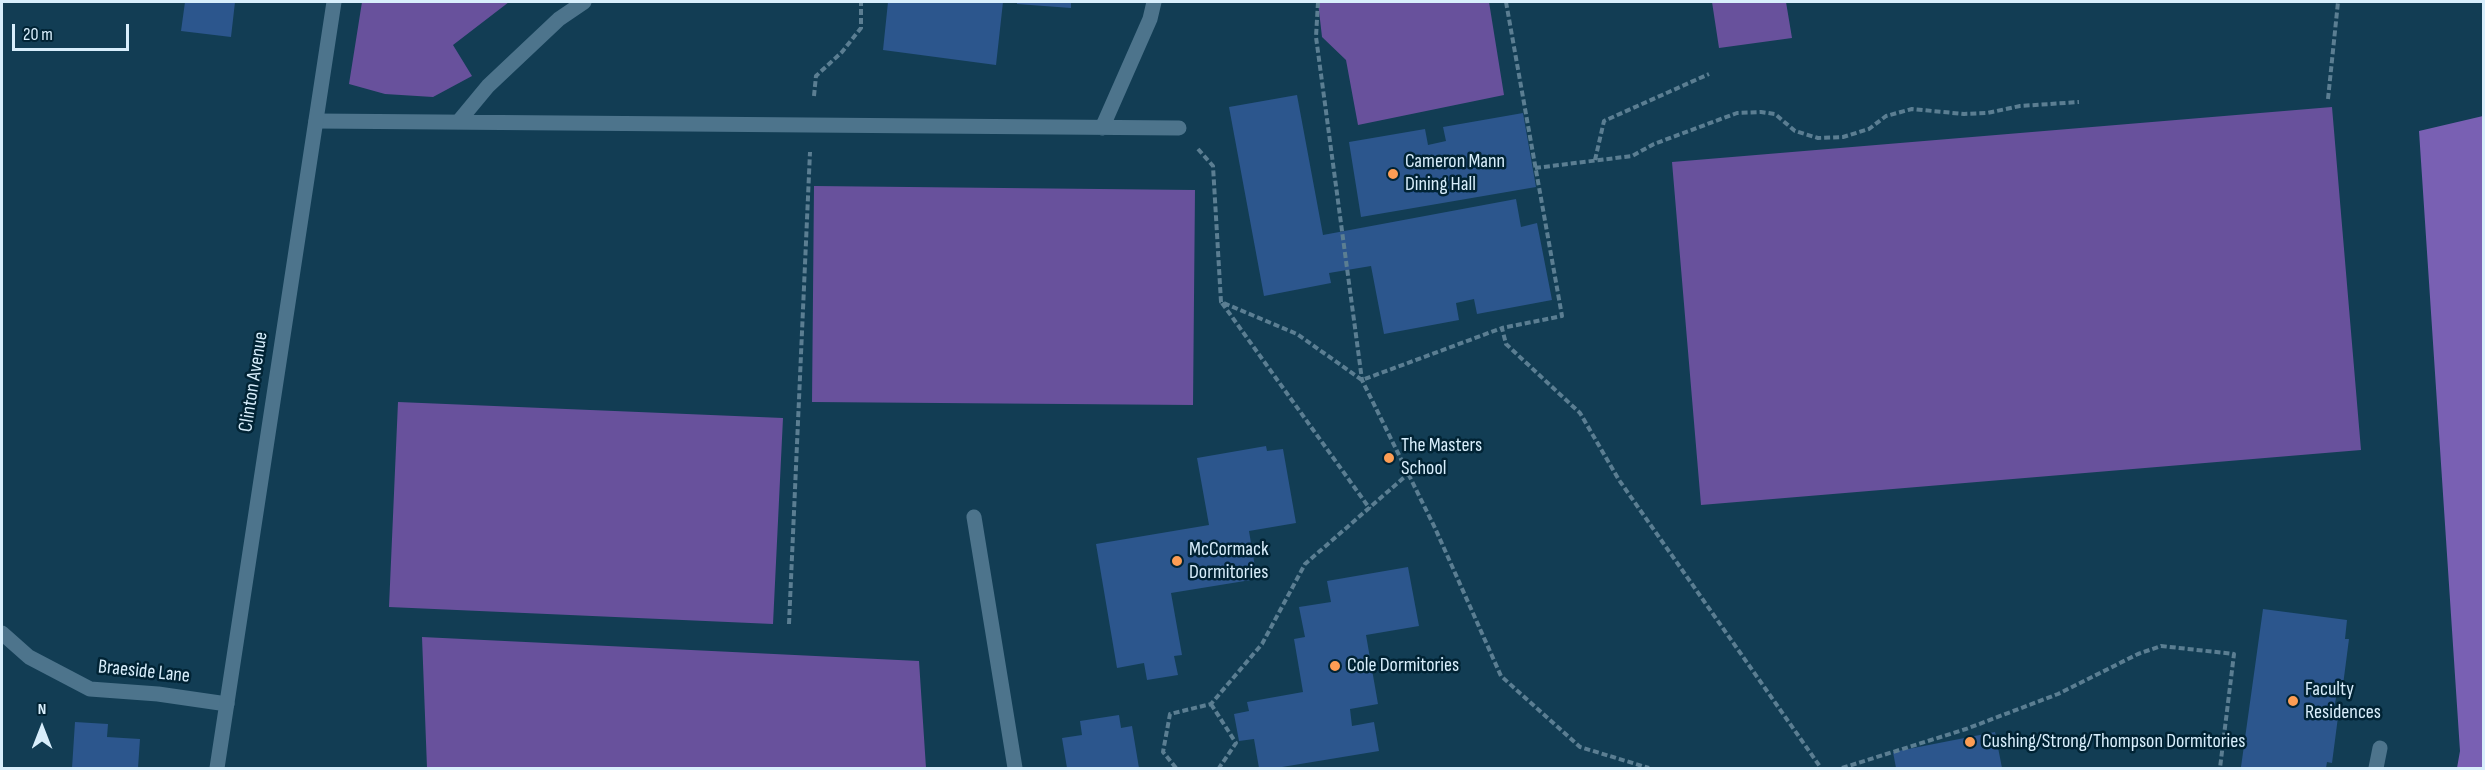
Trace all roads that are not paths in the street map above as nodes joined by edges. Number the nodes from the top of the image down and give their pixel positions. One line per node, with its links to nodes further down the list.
1 (334, 2): 4 (street, Clinton Avenue)
2 (584, 2): 5 (street)
3 (1154, 2): 6 (street)
4 (316, 121): 5 (street); 10 (street, Clinton Avenue)
5 (459, 121): 6 (street)
6 (1102, 128): 7 (street)
7 (1179, 128)
8 (975, 517): 13 (street)
9 (2, 633): 10 (street, Braeside Lane)
10 (227, 704): 12 (street, Clinton Avenue)
11 (2380, 748): 14 (street)
12 (217, 768)
13 (1015, 768)
14 (2376, 768)

